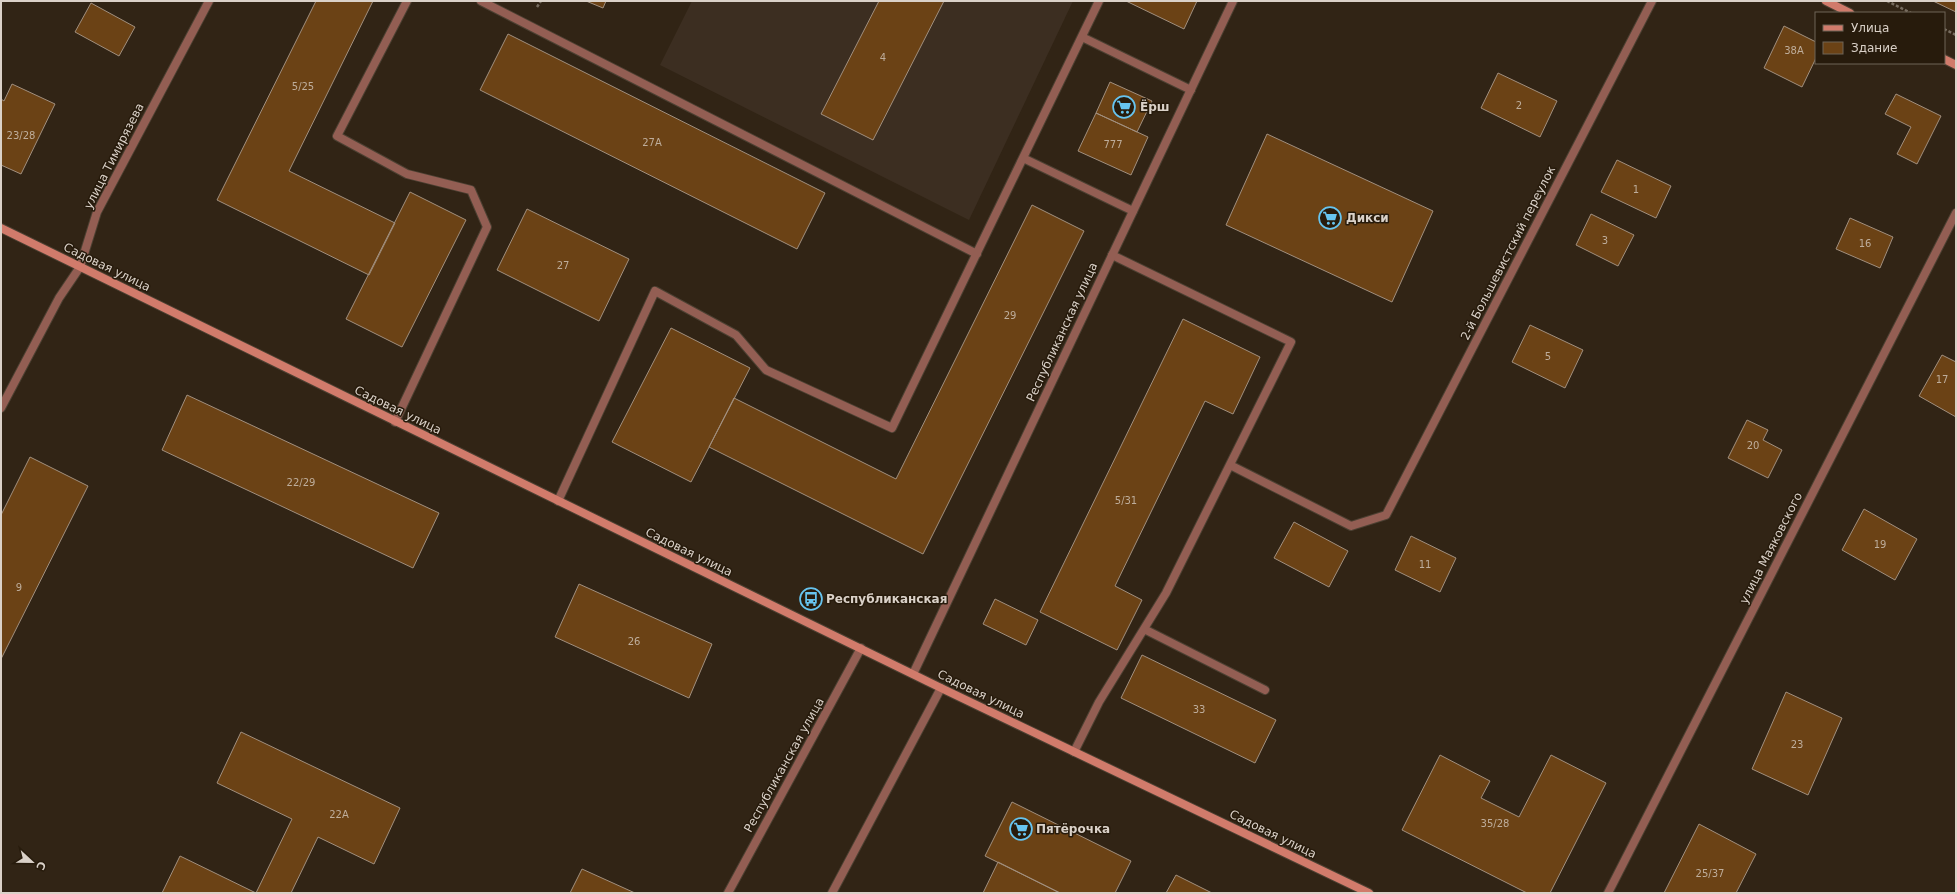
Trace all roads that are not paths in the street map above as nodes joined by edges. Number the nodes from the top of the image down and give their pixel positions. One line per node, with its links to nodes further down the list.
1 (209, 1): 19 (street, улица Тимирязева)
2 (407, 1): 21 (street)
3 (481, 1): 17 (street)
4 (1099, 1): 9 (street)
5 (1233, 1): 12 (street, Республиканская улица)
6 (1652, 1): 22 (street, 2-й Большевистский переулок)
7 (1826, 1): 8 (street)
8 (1848, 12)
9 (1082, 38): 12 (street); 13 (street)
10 (1945, 60): 11 (street)
11 (1956, 65)
12 (1191, 90): 14 (street, Республиканская улица)
13 (1023, 158): 14 (street); 17 (street)
14 (1133, 211): 18 (street, Республиканская улица)
15 (1956, 213): 33 (street, улица Маяковского)
16 (1, 228): 19 (street, Садовая улица)
17 (977, 254): 23 (street)
18 (1112, 255): 22 (street); 26 (street, Республиканская улица)
19 (80, 267): 20 (street, улица Тимирязева); 21 (street, Садовая улица)
20 (1, 408)
21 (395, 422): 23 (street, Садовая улица)
22 (1230, 465): 24 (street)
23 (558, 501): 25 (street, Садовая улица)
24 (1144, 629): 28 (street); 29 (street)
25 (861, 648): 26 (street, Садовая улица); 30 (street, Республиканская улица)
26 (913, 674): 27 (street, Садовая улица)
27 (941, 688): 29 (street, Садовая улица); 31 (street)
28 (1265, 690)
29 (1074, 752): 32 (street, Садовая улица)
30 (728, 893)
31 (832, 893)
32 (1369, 893)
33 (1608, 893)

